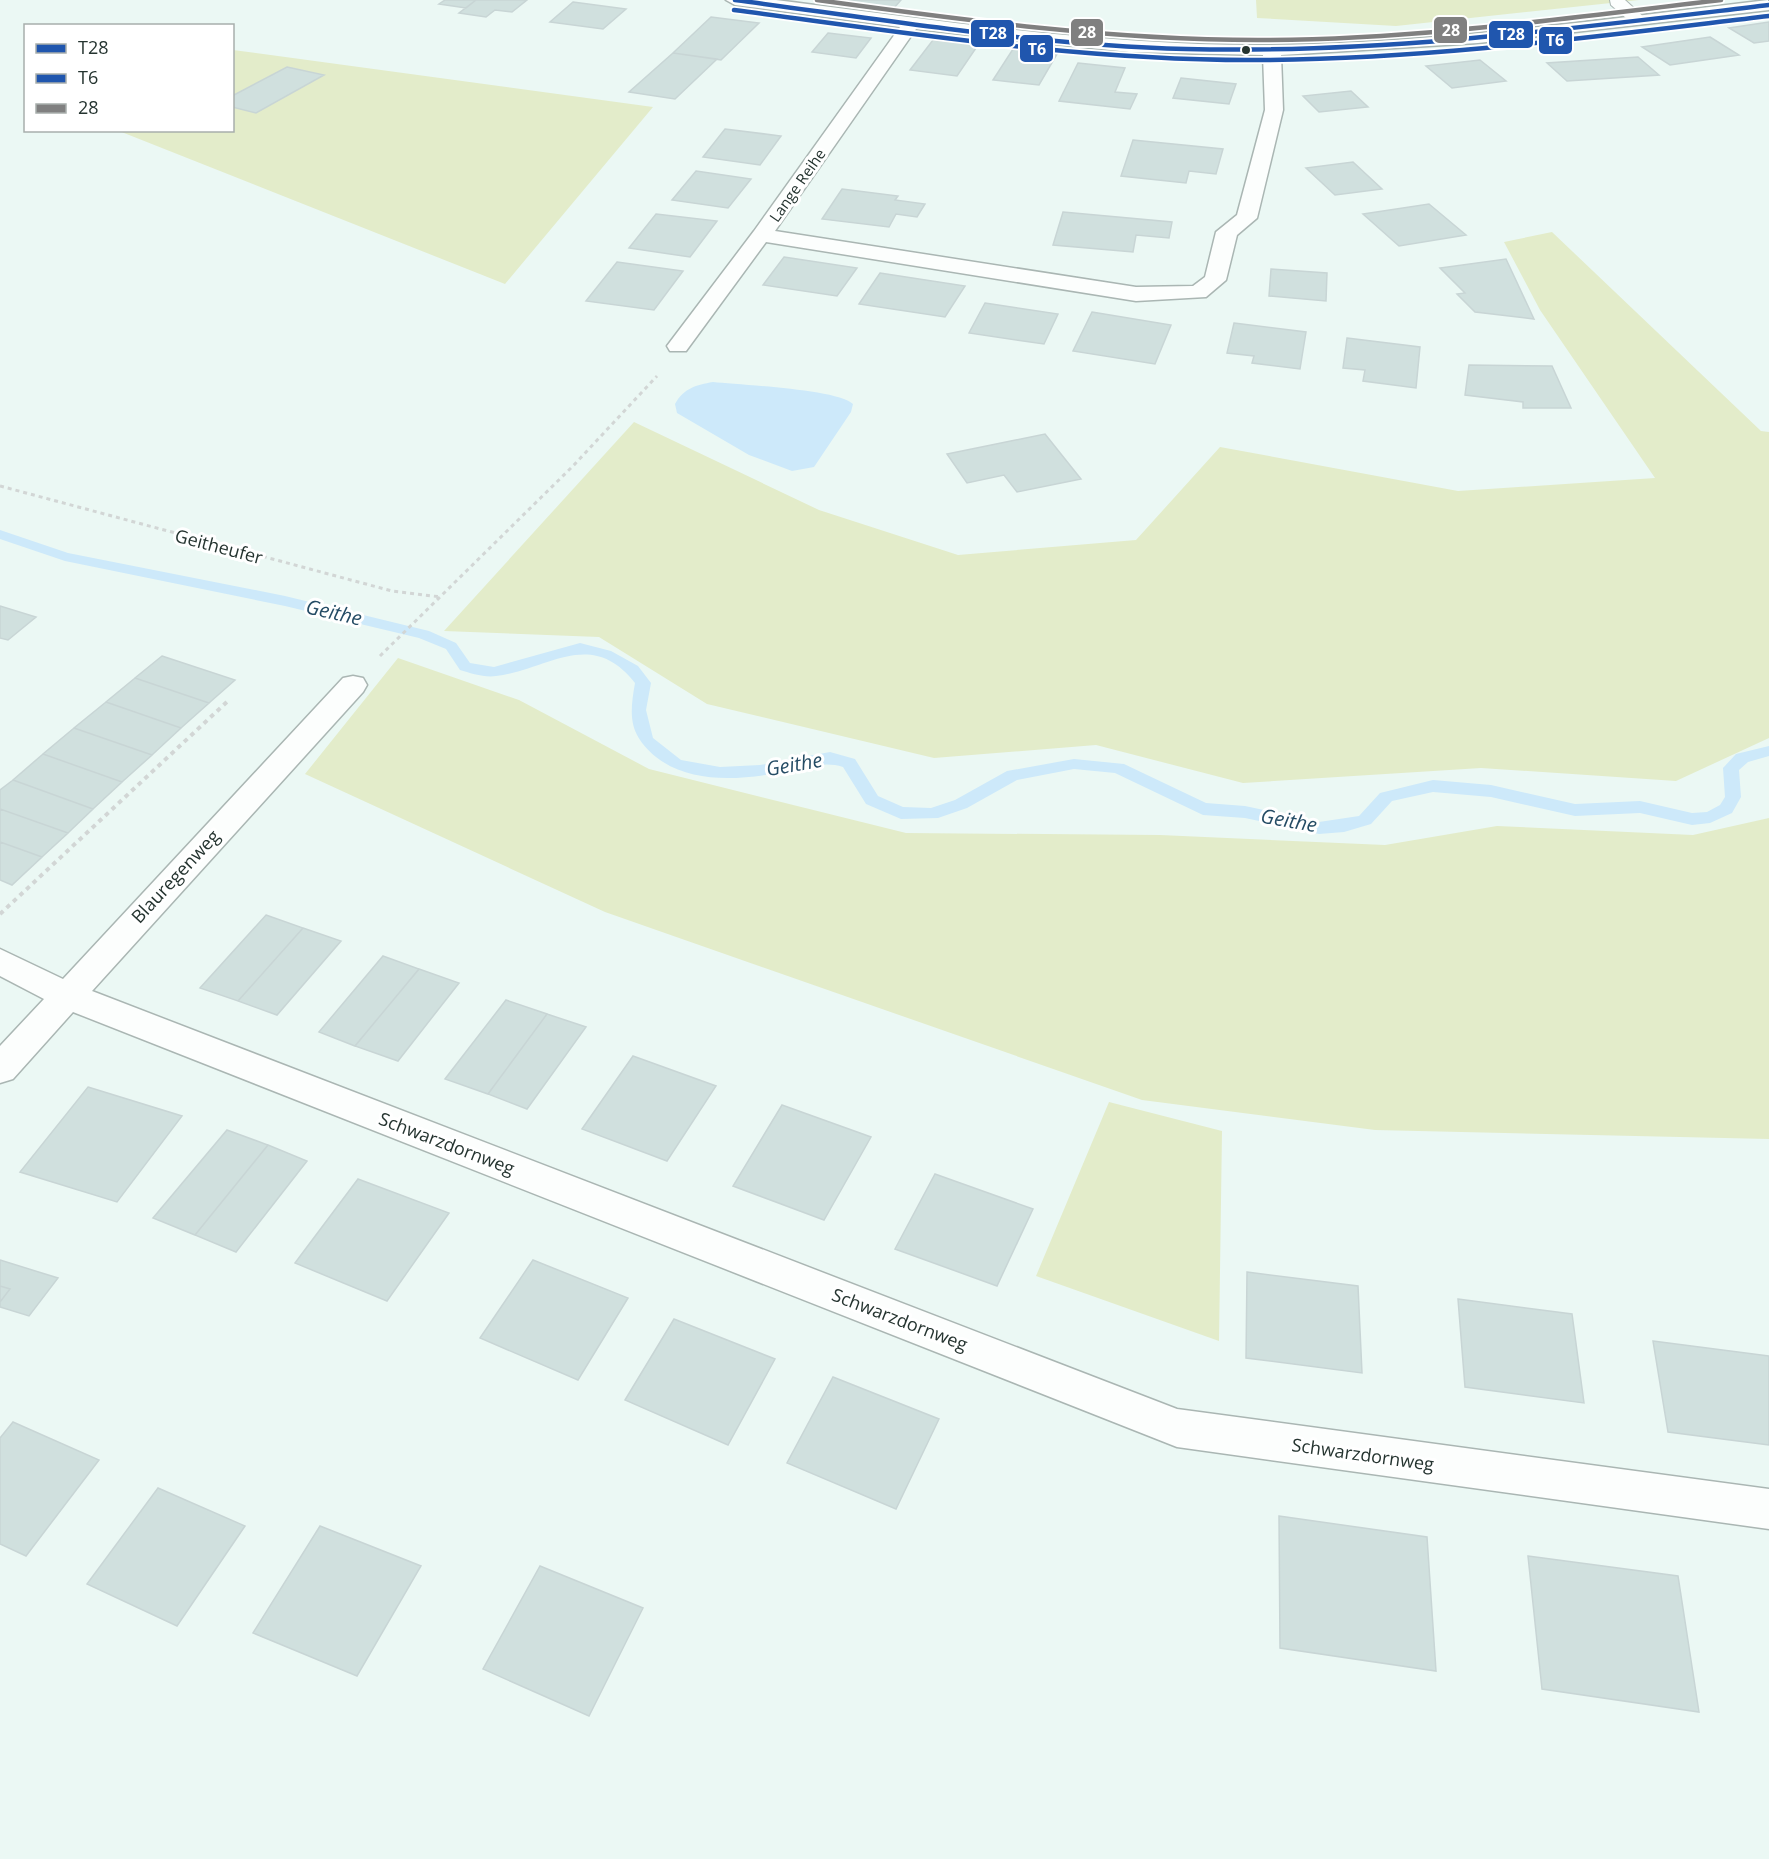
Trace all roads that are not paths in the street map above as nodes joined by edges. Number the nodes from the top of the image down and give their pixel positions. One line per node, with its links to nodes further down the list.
1 (735, 0): 5 (street)
2 (1617, 2): 4 (lane)
3 (1769, 5): 4 (street)
4 (1640, 20): 6 (street)
5 (912, 22): 6 (street); 7 (street, Lange Reihe)
6 (1272, 50): 7 (street)
7 (761, 235): 8 (street, Lange Reihe)
8 (678, 346)
9 (353, 685): 11 (street, Blauregenweg)
10 (0, 961): 11 (street, Schwarzdornweg)
11 (65, 995): 12 (street, Blauregenweg); 13 (street, Schwarzdornweg)
12 (0, 1069)
13 (1769, 1509)

